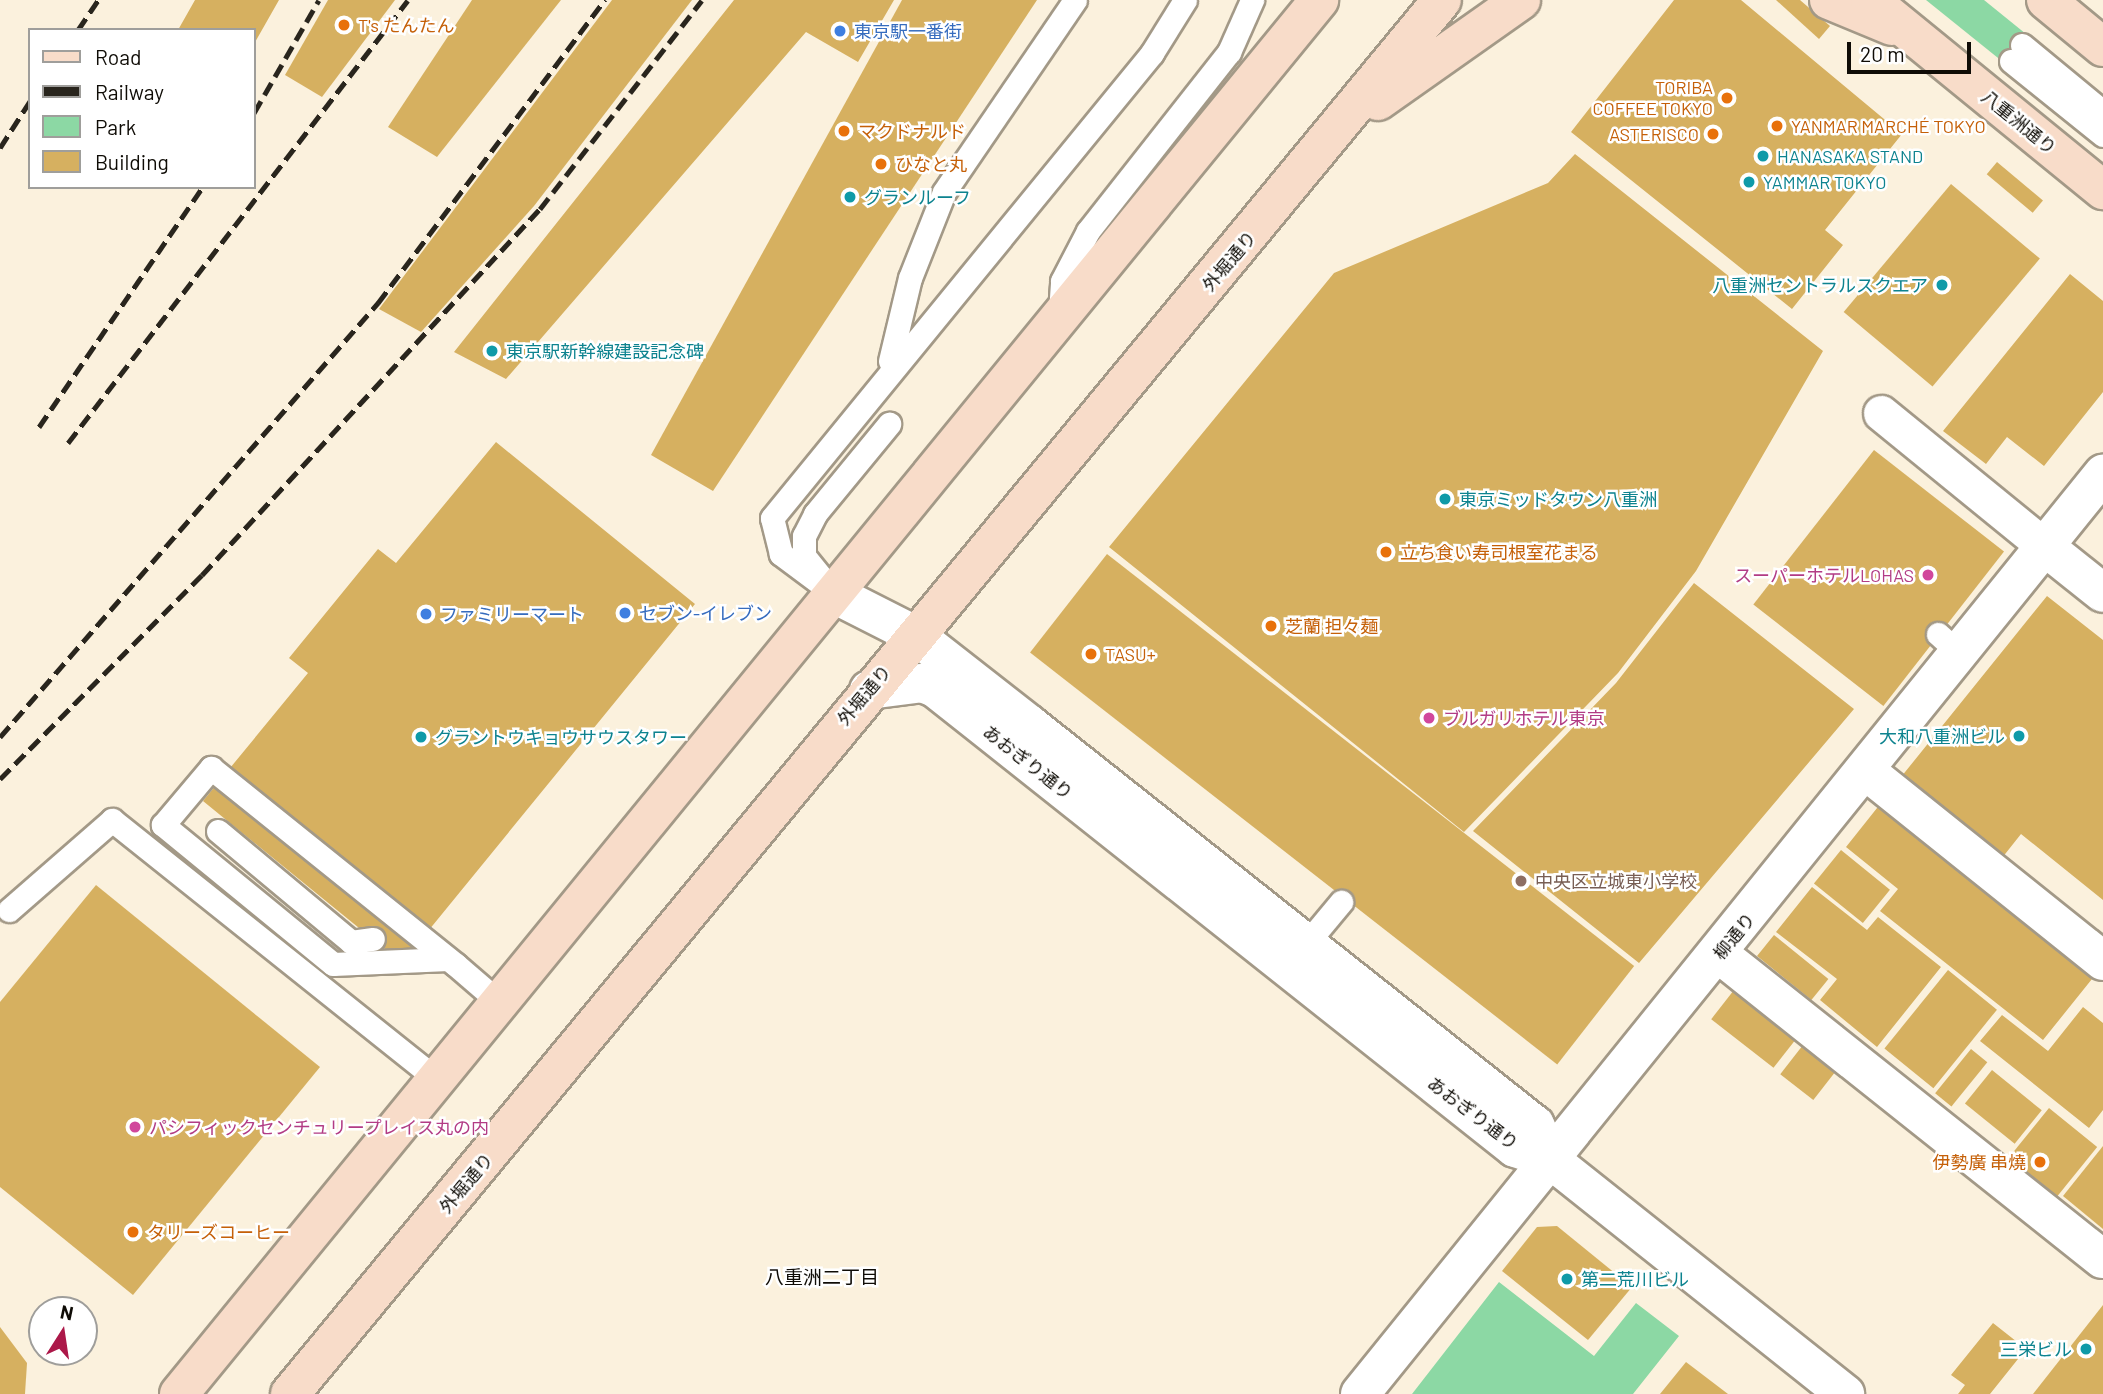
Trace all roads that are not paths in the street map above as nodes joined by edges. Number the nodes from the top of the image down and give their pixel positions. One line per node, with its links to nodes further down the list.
1 (1075, 0): 17 (lane)
2 (1185, 0): 17 (lane)
3 (1252, 0): 16 (lane)
4 (1319, 0): 16 (main road)
5 (1442, 0): 13 (main road, 外堀通り)
6 (1521, 0): 13 (main road)
7 (1829, 0): 10 (main road)
8 (1870, 0): 10 (main road, 八重洲通り)
9 (2046, 0): 11 (main road)
10 (1907, 32): 15 (main road, 八重洲通り)
11 (2103, 47)
12 (2103, 112): 14 (lane)
13 (1344, 124): 24 (main road, 外堀通り)
14 (2103, 135)
15 (2103, 190)
16 (1059, 319): 23 (main road)
17 (889, 368): 23 (lane)
18 (1881, 412): 21 (street)
19 (889, 424): 23 (lane)
20 (2103, 474): 21 (street, 柳通り)
21 (2044, 546): 22 (street); 26 (street, 柳通り)
22 (2103, 593)
23 (836, 595): 24 (street, あおぎり通り); 35 (main road)
24 (915, 635): 25 (main road, 外堀通り); 31 (street, あおぎり通り)
25 (869, 690): 37 (street, あおぎり通り); 40 (main road, 外堀通り)
26 (1866, 771): 32 (street, 柳通り); 34 (street)
27 (218, 831): 30 (lane)
28 (1341, 902): 31 (lane)
29 (9, 910): 36 (lane)
30 (373, 939)
31 (1306, 944): 37 (street, あおぎり通り)
32 (1719, 954): 37 (street, 柳通り); 38 (street)
33 (448, 959): 33 (lane); 35 (lane)
34 (2103, 961)
35 (499, 1002): 36 (main road)
36 (438, 1079): 39 (main road)
37 (1551, 1160): 41 (street, 柳通り); 42 (street)
38 (2103, 1259)
39 (180, 1394)
40 (290, 1394)
41 (1360, 1394)
42 (1845, 1394)

